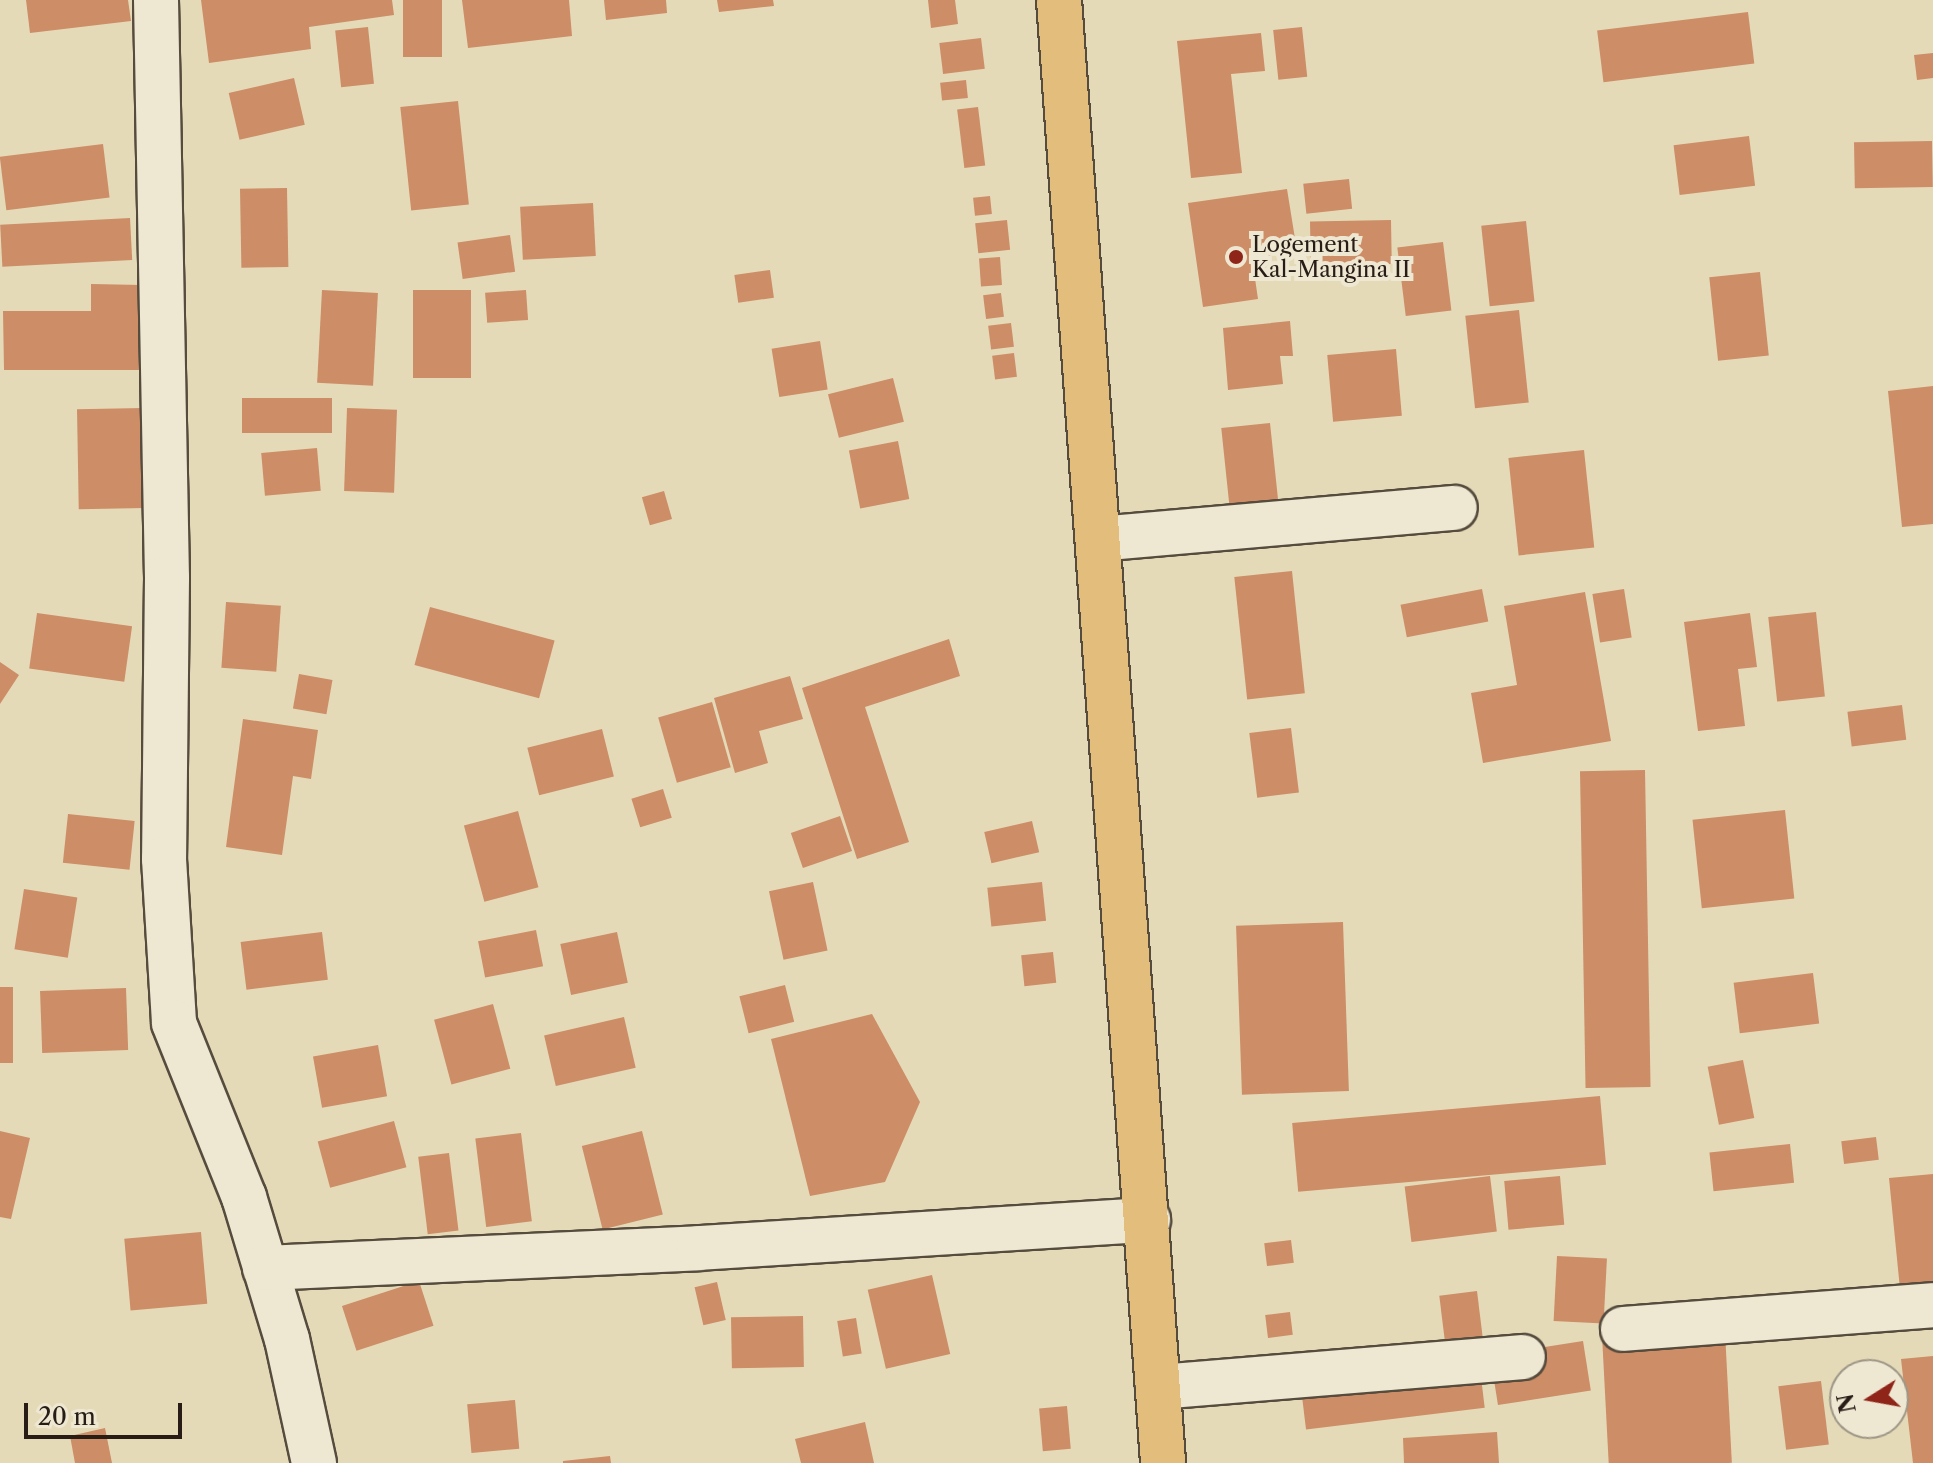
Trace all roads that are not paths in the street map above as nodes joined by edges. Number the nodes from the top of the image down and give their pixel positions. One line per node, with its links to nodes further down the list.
1 (156, 0): 6 (street)
2 (1059, 0): 4 (main road)
3 (1455, 508): 4 (street)
4 (1098, 539): 5 (main road)
5 (1148, 1220): 6 (street); 10 (main road)
6 (265, 1268): 11 (street)
7 (1933, 1305): 8 (street)
8 (1623, 1329)
9 (1523, 1357): 10 (street)
10 (1158, 1387): 12 (main road)
11 (314, 1463)
12 (1163, 1463)

